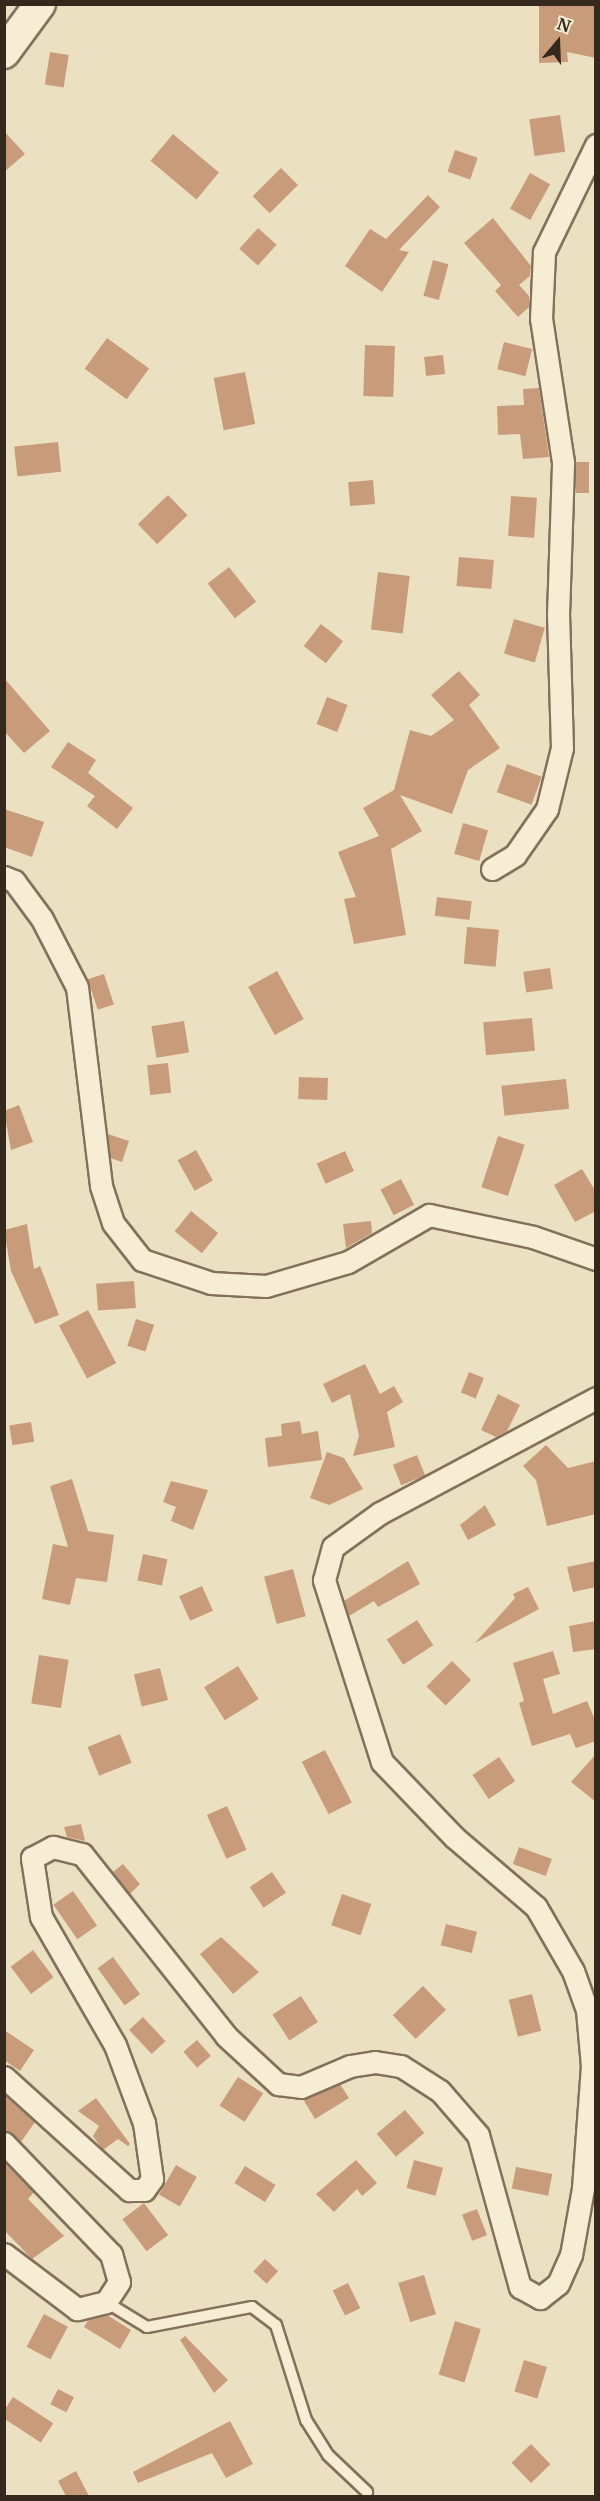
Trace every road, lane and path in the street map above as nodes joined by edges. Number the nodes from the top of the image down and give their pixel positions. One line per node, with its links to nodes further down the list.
1 (40, 4): 2 (street)
2 (4, 53)
3 (596, 145): 4 (street)
4 (492, 869)
5 (4, 877): 6 (street)
6 (596, 1259)
7 (596, 1398): 8 (street)
8 (4, 2077)
9 (4, 2143): 11 (street)
10 (4, 2254): 11 (street)
11 (106, 2302): 12 (lane)
12 (367, 2492)

